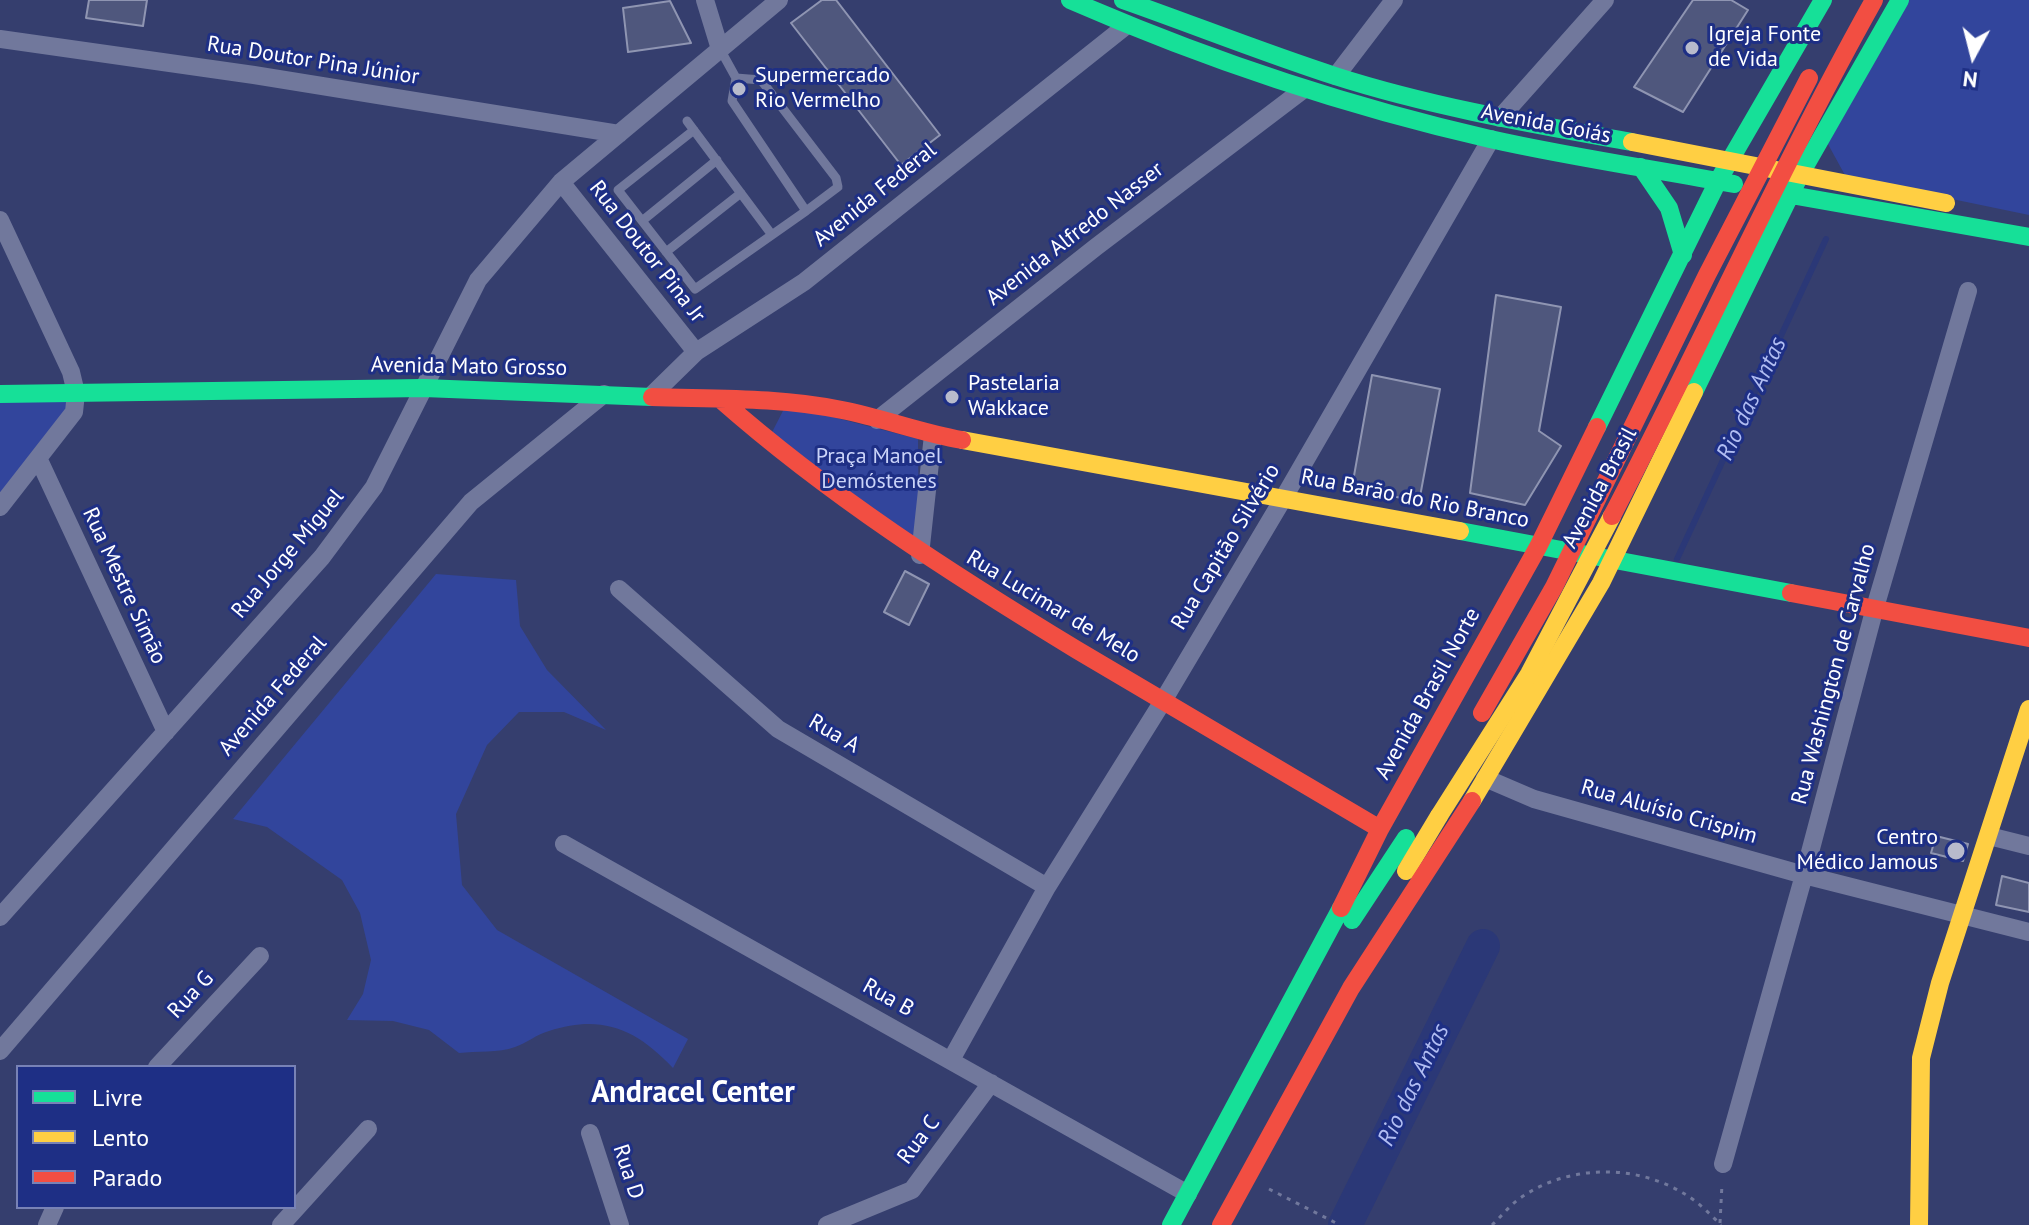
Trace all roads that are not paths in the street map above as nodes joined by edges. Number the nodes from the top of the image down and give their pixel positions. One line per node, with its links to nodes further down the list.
1 (705, 0): 14 (street)
2 (779, 0): 14 (street, Rua Jorge Miguel)
3 (1070, 0): 12 (main road, Avenida Goiás)
4 (1183, 0): 11 (street)
5 (1394, 0): 16 (street)
6 (1605, 0): 19 (street)
7 (1823, 0): 26 (main road, Avenida Brasil Norte)
8 (1874, 0): 65 (main road, Avenida Brasil, bridge)
9 (1900, 0): 22 (main road)
10 (1132, 2): 11 (main road, Avenida Goiás)
11 (1167, 17): 16 (main road, Avenida Goiás)
12 (1127, 25): 18 (main road, Avenida Goiás); 43 (street, Avenida Federal)
13 (0, 39): 23 (street, Rua Doutor Pina Júnior)
14 (720, 49): 17 (lane); 23 (street, Rua Jorge Miguel)
15 (1816, 65): 65 (main road, Avenida Brasil, bridge)
16 (1336, 76): 19 (main road, Avenida Goiás)
17 (736, 78): 34 (lane); 34 (lane)
18 (1304, 89): 24 (main road, Avenida Goiás); 50 (street, Avenida Alfredo Nasser)
19 (1500, 118): 26 (main road, Avenida Goiás)
20 (687, 121): 21 (lane)
21 (694, 130): 25 (lane); 37 (lane)
22 (1823, 130): 28 (main road); 31 (main road)
23 (619, 134): 30 (street, Rua Jorge Miguel)
24 (1491, 139): 27 (main road, Avenida Goiás); 53 (street, Rua Capitão Silvério)
25 (717, 160): 32 (lane); 37 (lane)
26 (1729, 160): 28 (main road, Avenida Goiás); 29 (main road, Avenida Brasil Norte)
27 (1641, 167): 29 (main road, Avenida Goiás); 41 (main road)
28 (1800, 175): 31 (main road, Avenida Goiás); 33 (main road)
29 (1718, 181): 33 (main road, Avenida Goiás); 41 (main road, Avenida Brasil Norte)
30 (561, 182): 43 (street, Rua Doutor Pina Jr); 44 (street, Rua Jorge Miguel)
31 (1847, 183): 35 (main road, Avenida Goiás)
32 (741, 193): 38 (lane); 40 (lane)
33 (1790, 196): 39 (main road, Avenida Goiás); 57 (main road)
34 (806, 211): 38 (lane)
35 (2029, 219)
36 (0, 220): 45 (street)
37 (642, 221): 40 (lane)
38 (772, 235): 40 (lane)
39 (2029, 237)
40 (666, 252)
41 (1683, 255): 55 (main road, Avenida Brasil Norte)
42 (1968, 291): 59 (street, Rua Washington de Carvalho)
43 (696, 352): 48 (street, Avenida Federal)
44 (424, 388): 45 (main road, Avenida Mato Grosso); 47 (main road, Avenida Mato Grosso); 63 (street, Rua Jorge Miguel)
45 (76, 393): 46 (main road, Avenida Mato Grosso); 52 (street)
46 (0, 394)
47 (604, 394): 48 (main road, Avenida Mato Grosso); 78 (street, Avenida Federal)
48 (650, 397): 49 (main road, Avenida Mato Grosso)
49 (720, 399): 50 (main road, Avenida Mato Grosso); 56 (main road, Rua Lucimar de Melo)
50 (877, 420): 51 (main road, Avenida Mato Grosso)
51 (933, 435): 53 (main road, Rua Barão do Rio Branco); 56 (street)
52 (39, 460): 54 (street); 63 (street, Rua Mestre Simão)
53 (1283, 499): 55 (main road, Rua Barão do Rio Branco); 61 (street, Rua Capitão Silvério)
54 (0, 507)
55 (1538, 547): 57 (main road, Rua Barão do Rio Branco); 66 (main road, Avenida Brasil Norte)
56 (920, 555): 61 (main road, Rua Lucimar de Melo)
57 (1614, 559): 59 (main road, Rua Barão do Rio Branco); 64 (main road)
58 (619, 589): 71 (street, Rua A)
59 (1874, 611): 60 (main road, Rua Barão do Rio Branco); 70 (street, Rua Washington de Carvalho)
60 (2029, 638)
61 (1163, 701): 66 (main road, Rua Lucimar de Melo); 71 (street, Rua Capitão Silvério)
62 (2029, 709): 67 (main road)
63 (166, 732): 72 (street, Rua Jorge Miguel)
64 (1485, 778): 70 (street, Rua Aluísio Crispim); 77 (main road)
65 (1433, 812): 75 (main road, Avenida Brasil); 77 (main road, Avenida Brasil)
66 (1380, 829): 75 (main road, Avenida Brasil Norte)
67 (1989, 836): 69 (street); 73 (main road)
68 (564, 844): 79 (street, Rua B)
69 (2029, 846)
70 (1804, 875): 73 (street, Rua Aluísio Crispim); 84 (street, Rua Washington de Carvalho)
71 (1047, 887): 79 (street, Rua Capitão Silvério)
72 (0, 917)
73 (1963, 917): 74 (street, Rua Aluísio Crispim); 93 (main road)
74 (2029, 932)
75 (1318, 954): 85 (main road, Avenida Brasil Norte)
76 (260, 956): 80 (street, Rua G)
77 (1351, 988): 92 (main road)
78 (0, 1051)
79 (951, 1060): 81 (street, Rua B)
80 (159, 1065)
81 (991, 1083): 85 (street, Rua B); 90 (street, Rua C)
82 (368, 1129): 86 (street)
83 (590, 1133): 89 (street, Rua D)
84 (1723, 1164)
85 (1188, 1194): 91 (main road, Avenida Brasil Norte)
86 (296, 1208)
87 (296, 1209): 88 (street)
88 (281, 1225)
89 (620, 1225)
90 (827, 1225)
91 (1171, 1225)
92 (1221, 1225)
93 (1919, 1225)

